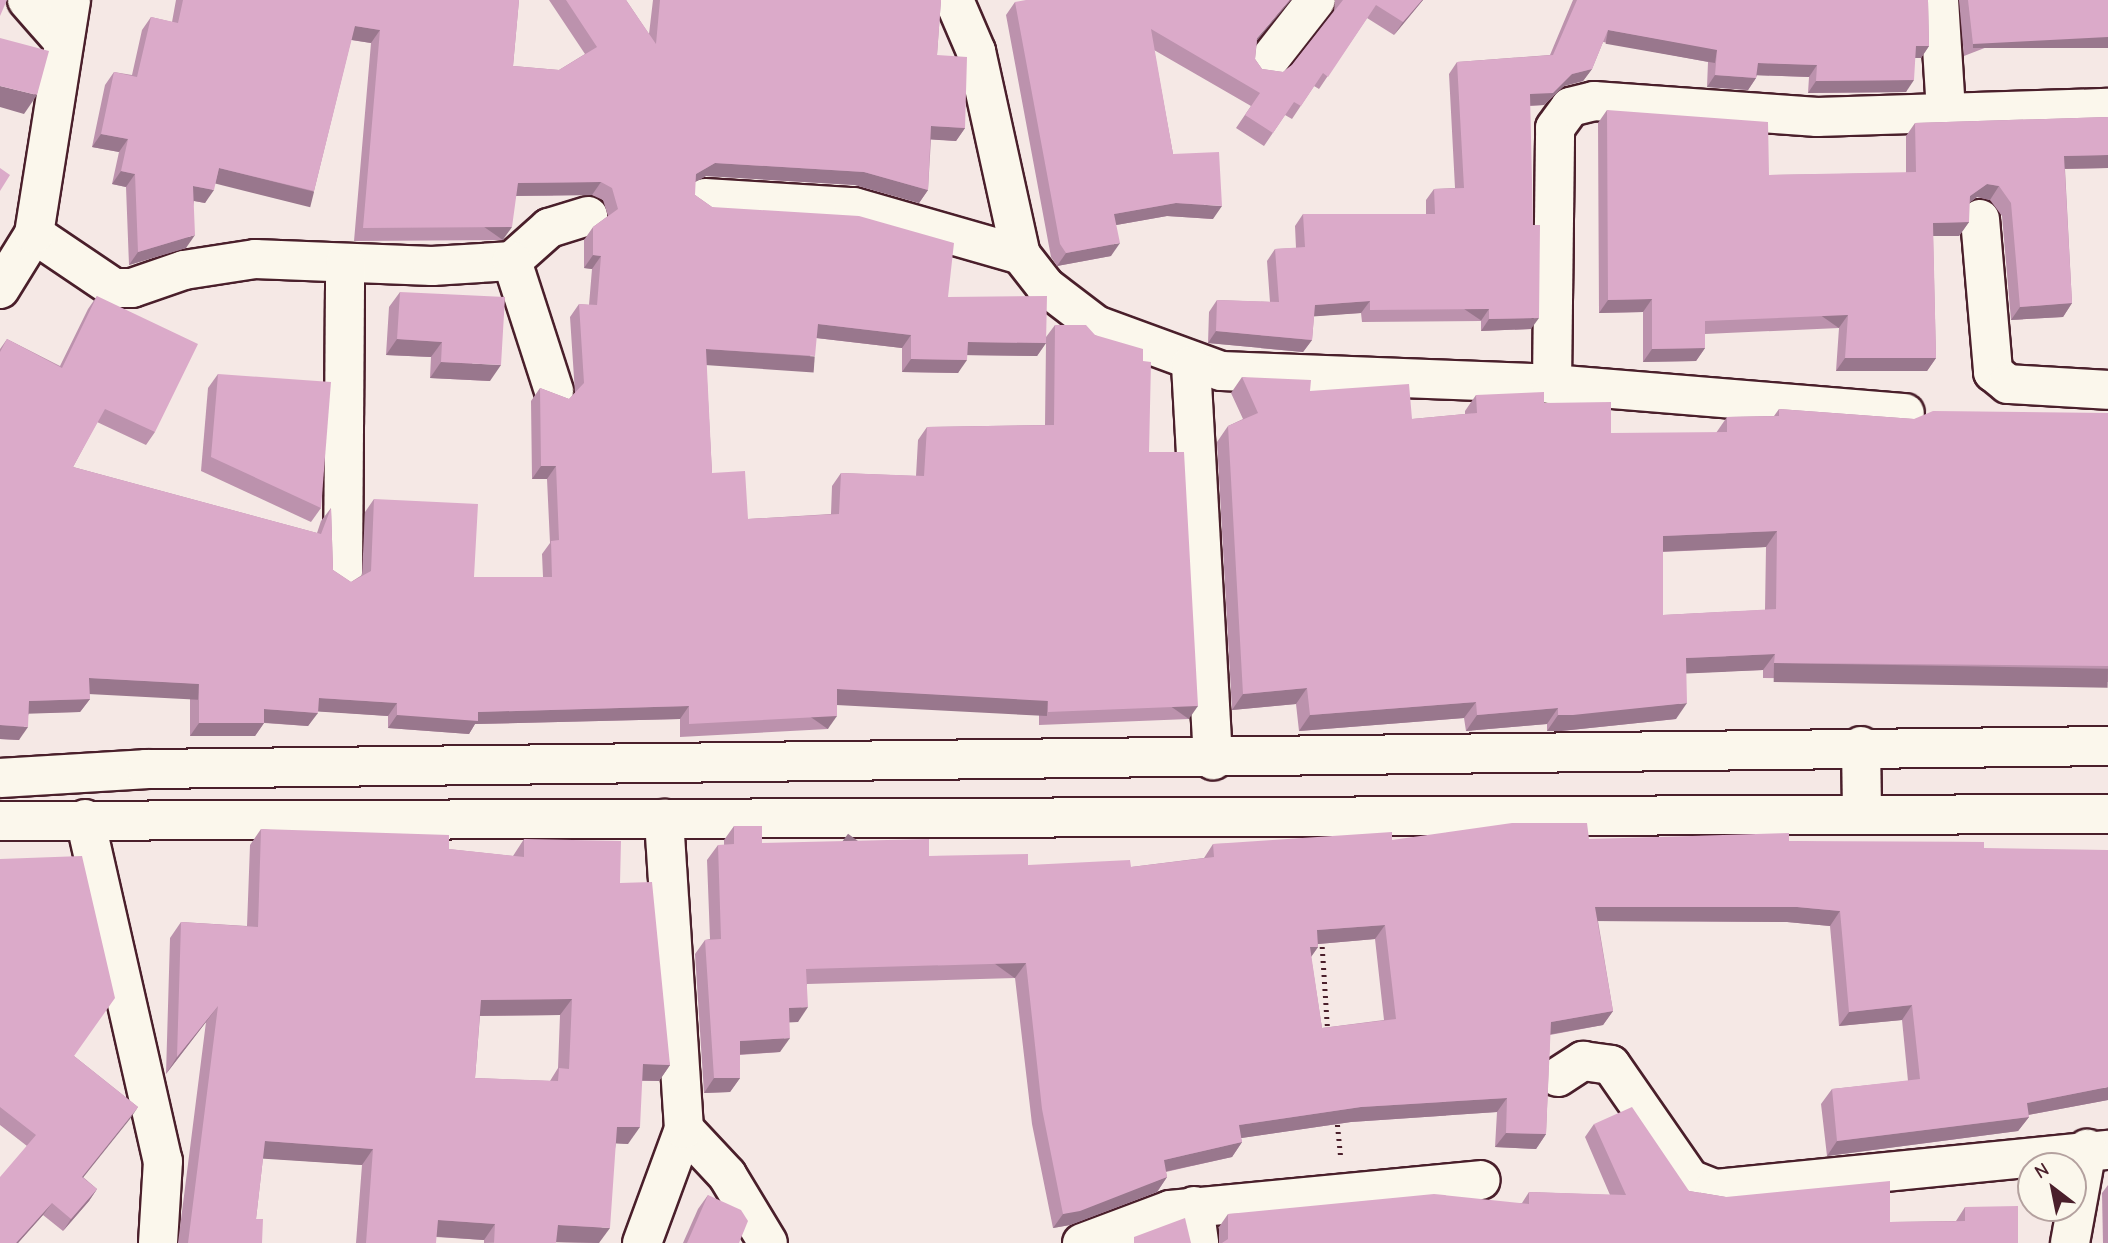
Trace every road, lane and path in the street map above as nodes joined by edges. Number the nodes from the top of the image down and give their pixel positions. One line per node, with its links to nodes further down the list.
1 (27, 0): 6 (street)
2 (71, 0): 6 (street)
3 (954, 0): 14 (street)
4 (1316, 0): 7 (street)
5 (1939, 0): 9 (street)
6 (62, 41): 13 (street)
7 (1266, 64)
8 (2108, 108): 9 (street)
9 (1946, 112): 19 (street)
10 (705, 198): 14 (street)
11 (588, 216): 15 (street)
12 (1980, 219): 20 (street)
13 (34, 234): 16 (street); 17 (street)
14 (1021, 254): 18 (street)
15 (512, 261): 16 (street); 21 (street)
16 (345, 263): 23 (street)
17 (0, 289)
18 (1191, 365): 19 (street); 27 (street)
19 (1552, 384): 22 (street)
20 (2108, 390)
21 (554, 391)
22 (1905, 413)
23 (343, 573)
24 (2108, 746): 25 (street)
25 (1861, 747): 27 (street); 29 (street)
26 (1059, 757): 27 (street); 28 (street); 31 (street)
27 (1213, 760)
28 (0, 778)
29 (1862, 812): 30 (street); 31 (street)
30 (2108, 814)
31 (1057, 817): 32 (street)
32 (664, 819): 33 (street); 39 (street)
33 (85, 820): 34 (street); 44 (street)
34 (0, 821)
35 (1321, 926): 36 (path)
36 (1330, 1048)
37 (1558, 1077): 40 (street)
38 (1337, 1114): 42 (path)
39 (684, 1129): 45 (street); 46 (street)
40 (2097, 1150): 48 (street)
41 (1480, 1180): 42 (street)
42 (1345, 1194): 43 (street)
43 (1197, 1225): 47 (street)
44 (158, 1243)
45 (642, 1243)
46 (768, 1243)
47 (1082, 1243)
48 (2070, 1243)

